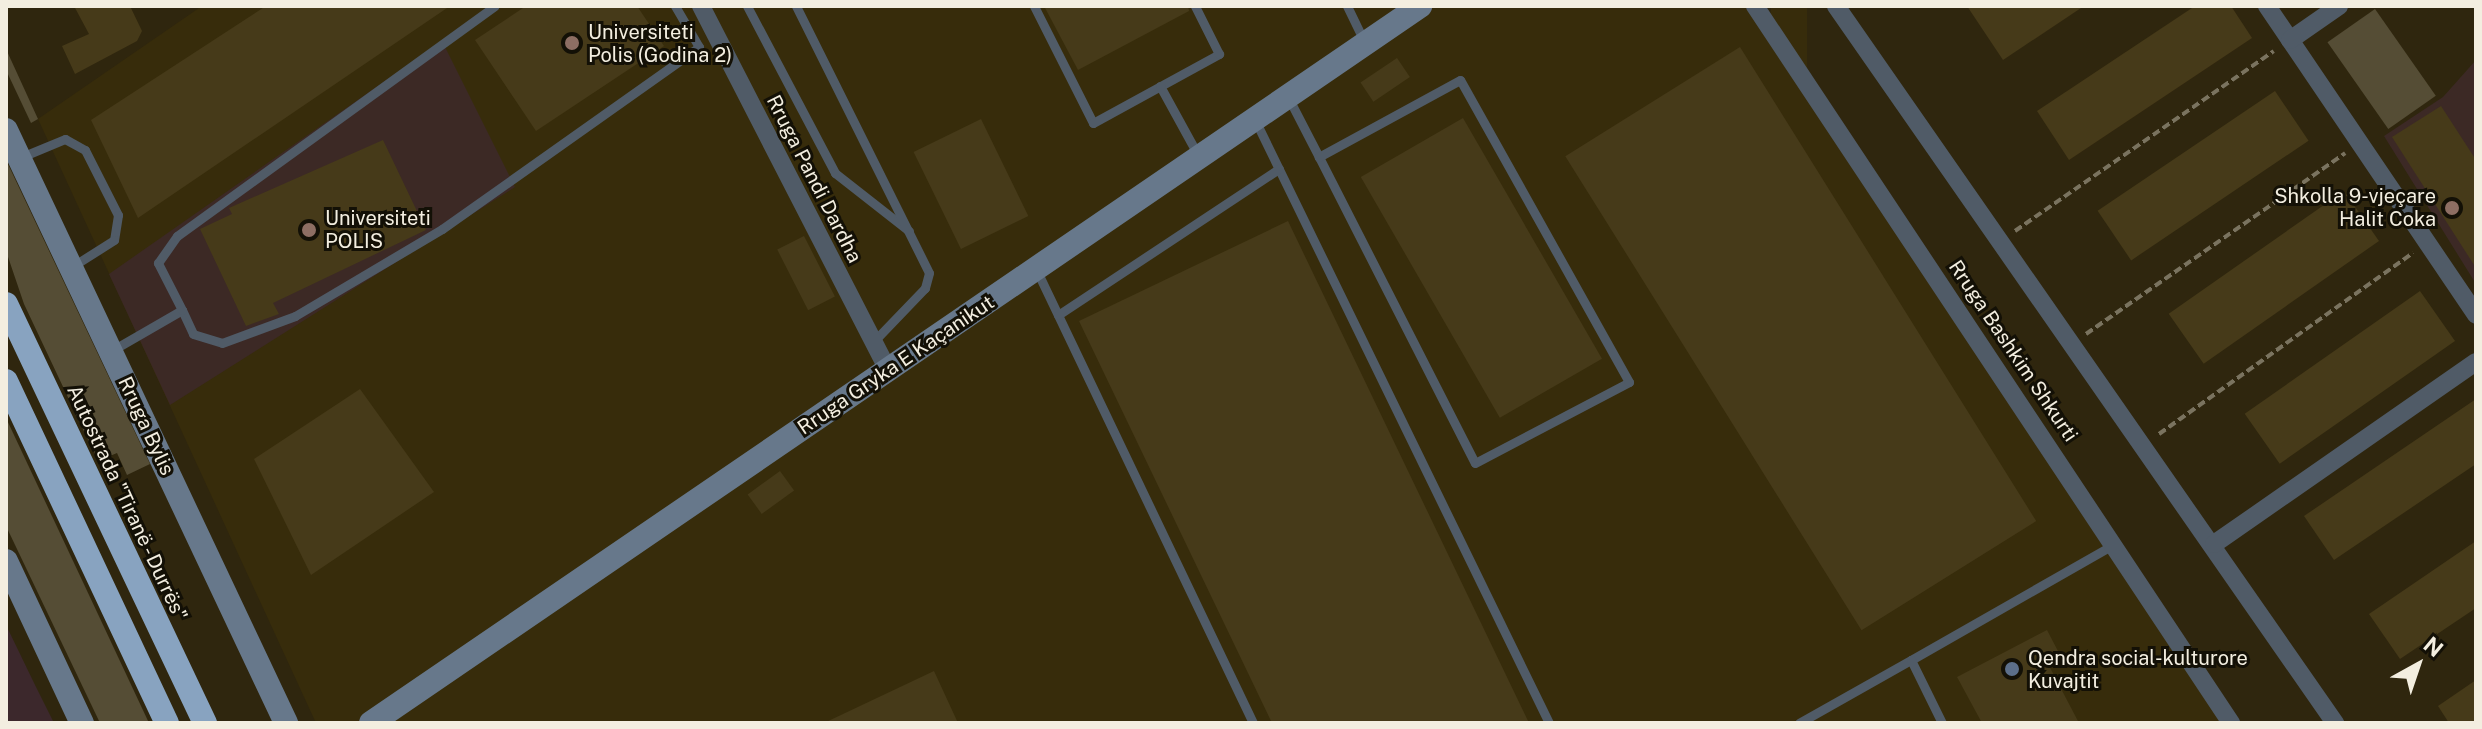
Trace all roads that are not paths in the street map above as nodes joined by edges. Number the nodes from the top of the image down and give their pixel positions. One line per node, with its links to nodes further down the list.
1 (495, 6): 28 (lane)
2 (675, 6): 28 (lane)
3 (701, 6): 31 (street, Rruga Pandi Dardha)
4 (747, 6): 24 (lane)
5 (796, 6): 24 (lane)
6 (1034, 6): 16 (lane)
7 (1195, 6): 16 (lane)
8 (1347, 6): 15 (lane)
9 (1420, 6): 15 (street, Rruga Gryka E Kaçanikut)
10 (1755, 6): 36 (street, Rruga Bashkim Shkurti)
11 (1836, 6): 37 (street)
12 (2267, 6): 14 (street)
13 (2339, 6): 14 (street)
14 (2290, 40): 30 (street)
15 (1365, 43): 17 (street, Rruga Gryka E Kaçanikut)
16 (1160, 86): 22 (lane)
17 (1288, 97): 18 (street, Rruga Gryka E Kaçanikut); 20 (lane)
18 (1255, 120): 22 (street, Rruga Gryka E Kaçanikut); 23 (lane)
19 (6, 130): 21 (street, Rruga Bylis)
20 (1319, 157): 20 (lane)
21 (19, 158): 25 (street, Rruga Bylis); 25 (lane)
22 (1199, 158): 26 (street, Rruga Gryka E Kaçanikut)
23 (1279, 169): 29 (lane); 46 (lane)
24 (912, 233): 31 (lane)
25 (71, 268): 32 (street, Rruga Bylis)
26 (1036, 269): 29 (lane); 34 (street, Rruga Gryka E Kaçanikut)
27 (7, 306): 43 (highway, Autostrada "Tiranë - Durrës")
28 (182, 310): 32 (lane)
29 (1058, 315): 45 (lane)
30 (2476, 315)
31 (873, 342): 34 (street, Rruga Pandi Dardha)
32 (111, 351): 44 (street, Rruga Bylis)
33 (2476, 362): 37 (street)
34 (889, 372): 40 (street, Rruga Gryka E Kaçanikut)
35 (6, 381): 42 (highway)
36 (2115, 543): 39 (lane); 49 (street, Rruga Bashkim Shkurti)
37 (2214, 544): 50 (street)
38 (6, 561): 41 (street)
39 (1911, 660): 47 (lane); 48 (lane)
40 (381, 720)
41 (82, 723)
42 (167, 723)
43 (205, 723)
44 (286, 723)
45 (1253, 723)
46 (1549, 723)
47 (1799, 723)
48 (1942, 723)
49 (2231, 723)
50 (2335, 723)

